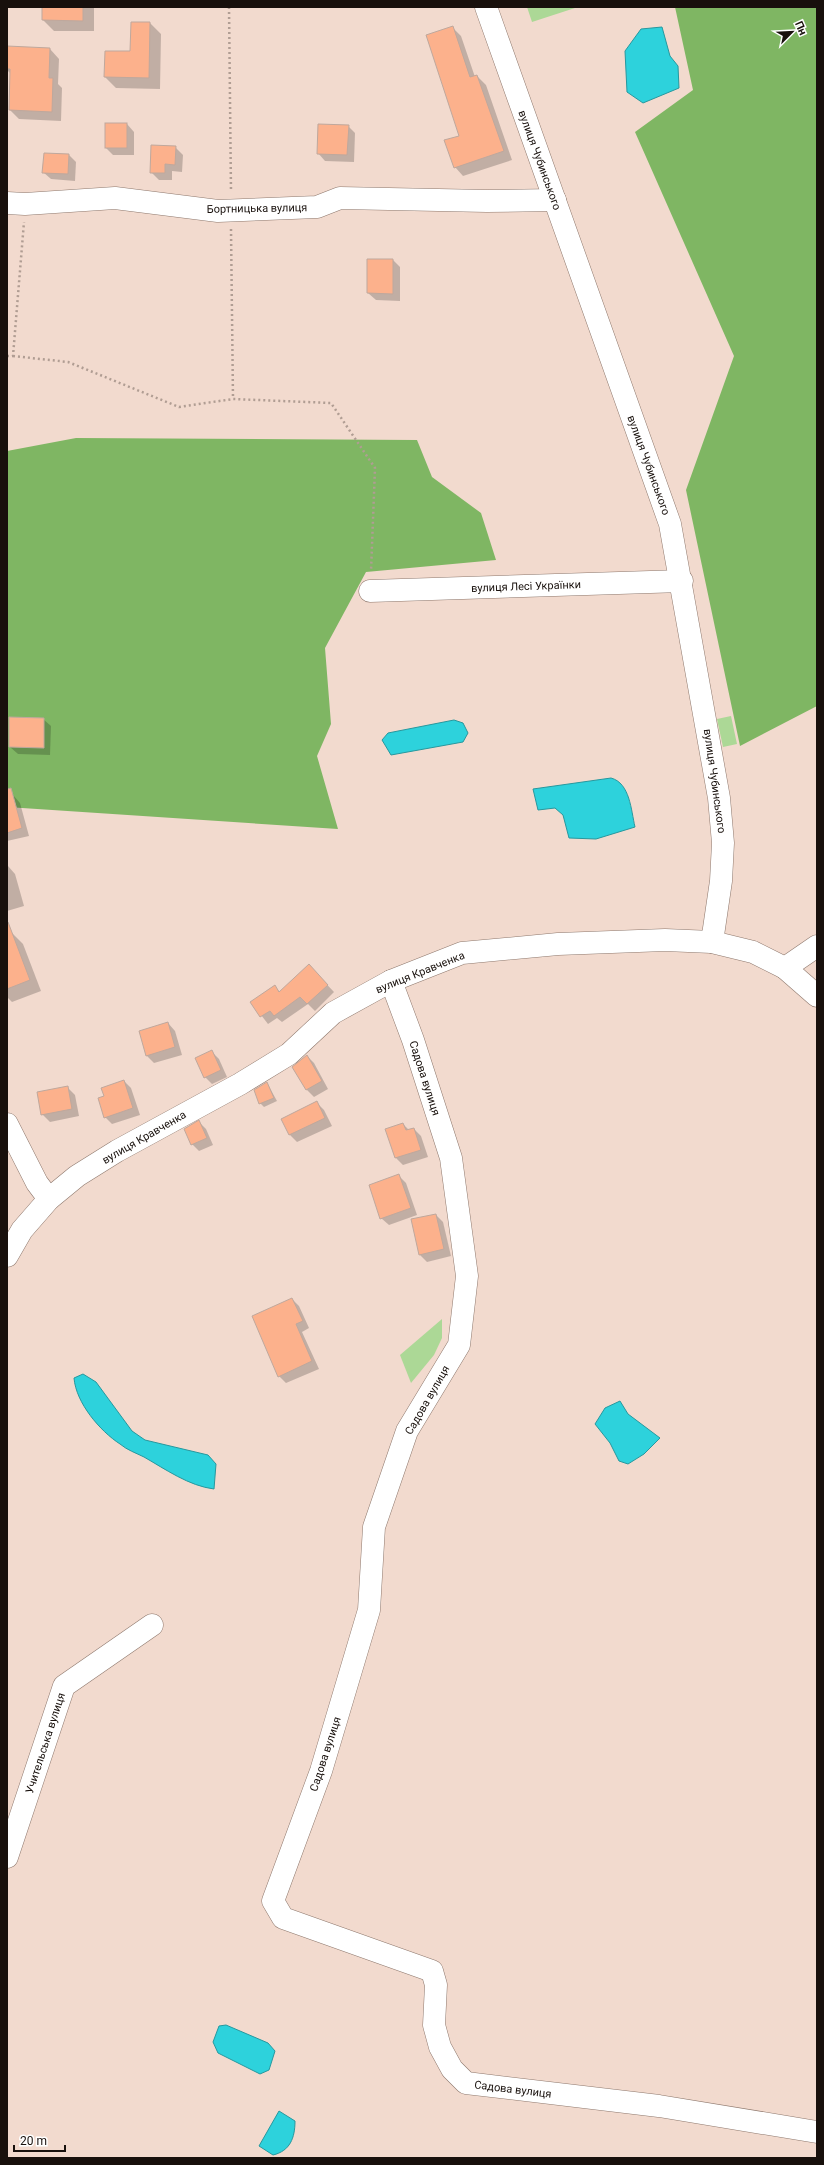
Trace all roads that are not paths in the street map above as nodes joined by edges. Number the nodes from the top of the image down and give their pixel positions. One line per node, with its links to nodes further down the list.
1 (486, 7): 2 (street, вулиця Чубинського)
2 (555, 200): 3 (street, Бортницька вулиця); 4 (street, вулиця Чубинського)
3 (16, 203)
4 (682, 582): 5 (street, вулиця Лесі Українки); 6 (street, вулиця Чубинського)
5 (370, 591)
6 (712, 942): 8 (street, вулиця Кравченка); 9 (street, вулиця Кравченка)
7 (817, 946): 8 (street)
8 (785, 968): 10 (street, вулиця Кравченка)
9 (391, 982): 12 (street, вулиця Кравченка); 16 (street, Садова вулиця)
10 (817, 996)
11 (7, 1124): 12 (street)
12 (49, 1199): 13 (street, вулиця Кравченка)
13 (7, 1256)
14 (152, 1625): 15 (street, Учительська вулиця)
15 (7, 1857)
16 (817, 2132)

